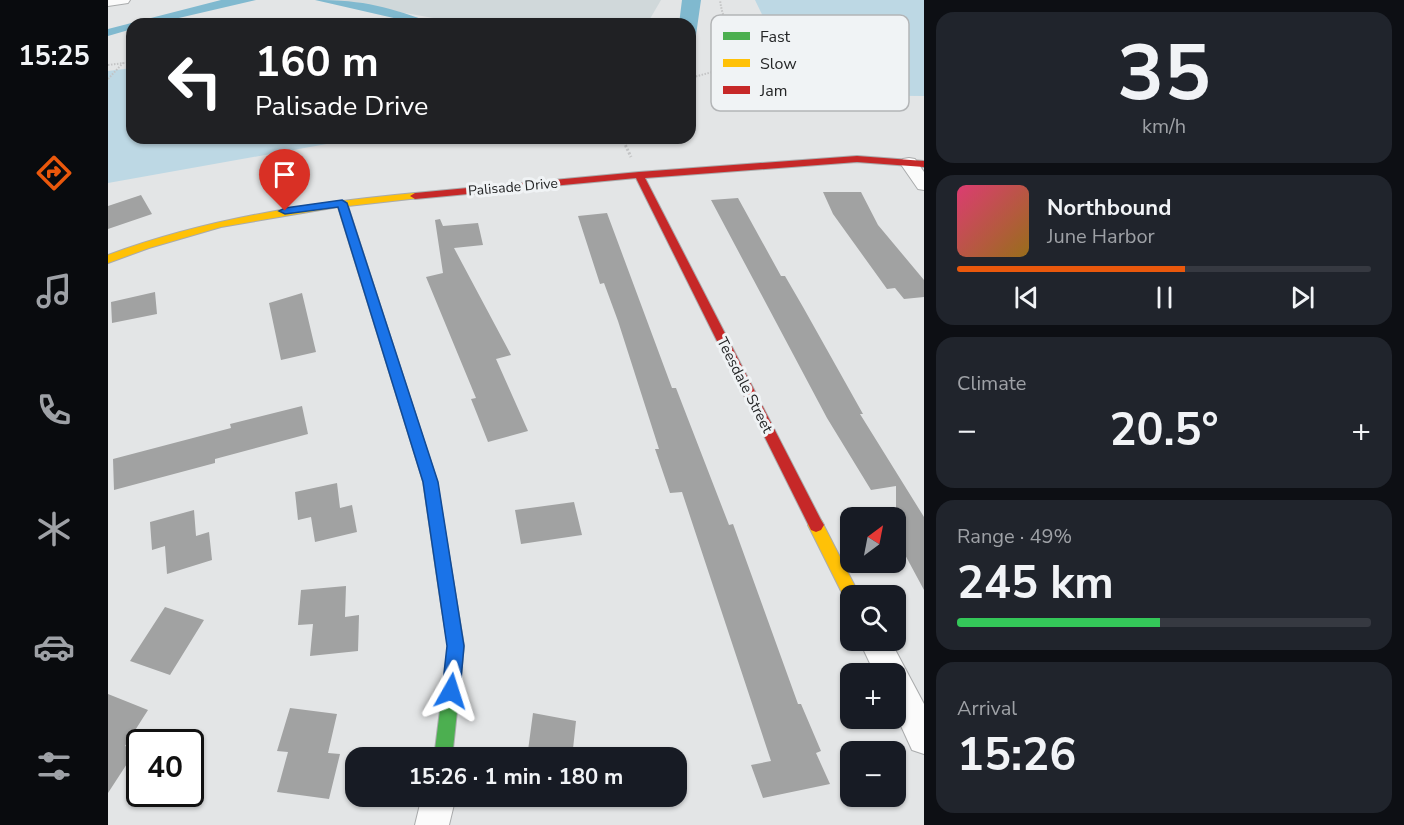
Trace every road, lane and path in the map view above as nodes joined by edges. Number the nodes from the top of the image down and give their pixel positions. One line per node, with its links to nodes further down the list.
1 (123, 0): 2 (street)
2 (108, 2)
3 (123, 63): 4 (path); 5 (path); 8 (path)
4 (126, 63)
5 (108, 65)
6 (711, 72): 7 (path)
7 (696, 76)
8 (108, 79)
9 (916, 164): 10 (street, Palisade Drive); 11 (street)
10 (639, 175): 12 (street, Palisade Drive); 14 (street, Teesdale Street)
11 (924, 185)
12 (342, 203): 13 (street, Palisade Drive); 17 (street)
13 (108, 259)
14 (846, 585)
15 (906, 702): 16 (street)
16 (924, 738)
17 (444, 747)
18 (436, 807): 19 (street)
19 (432, 825)

